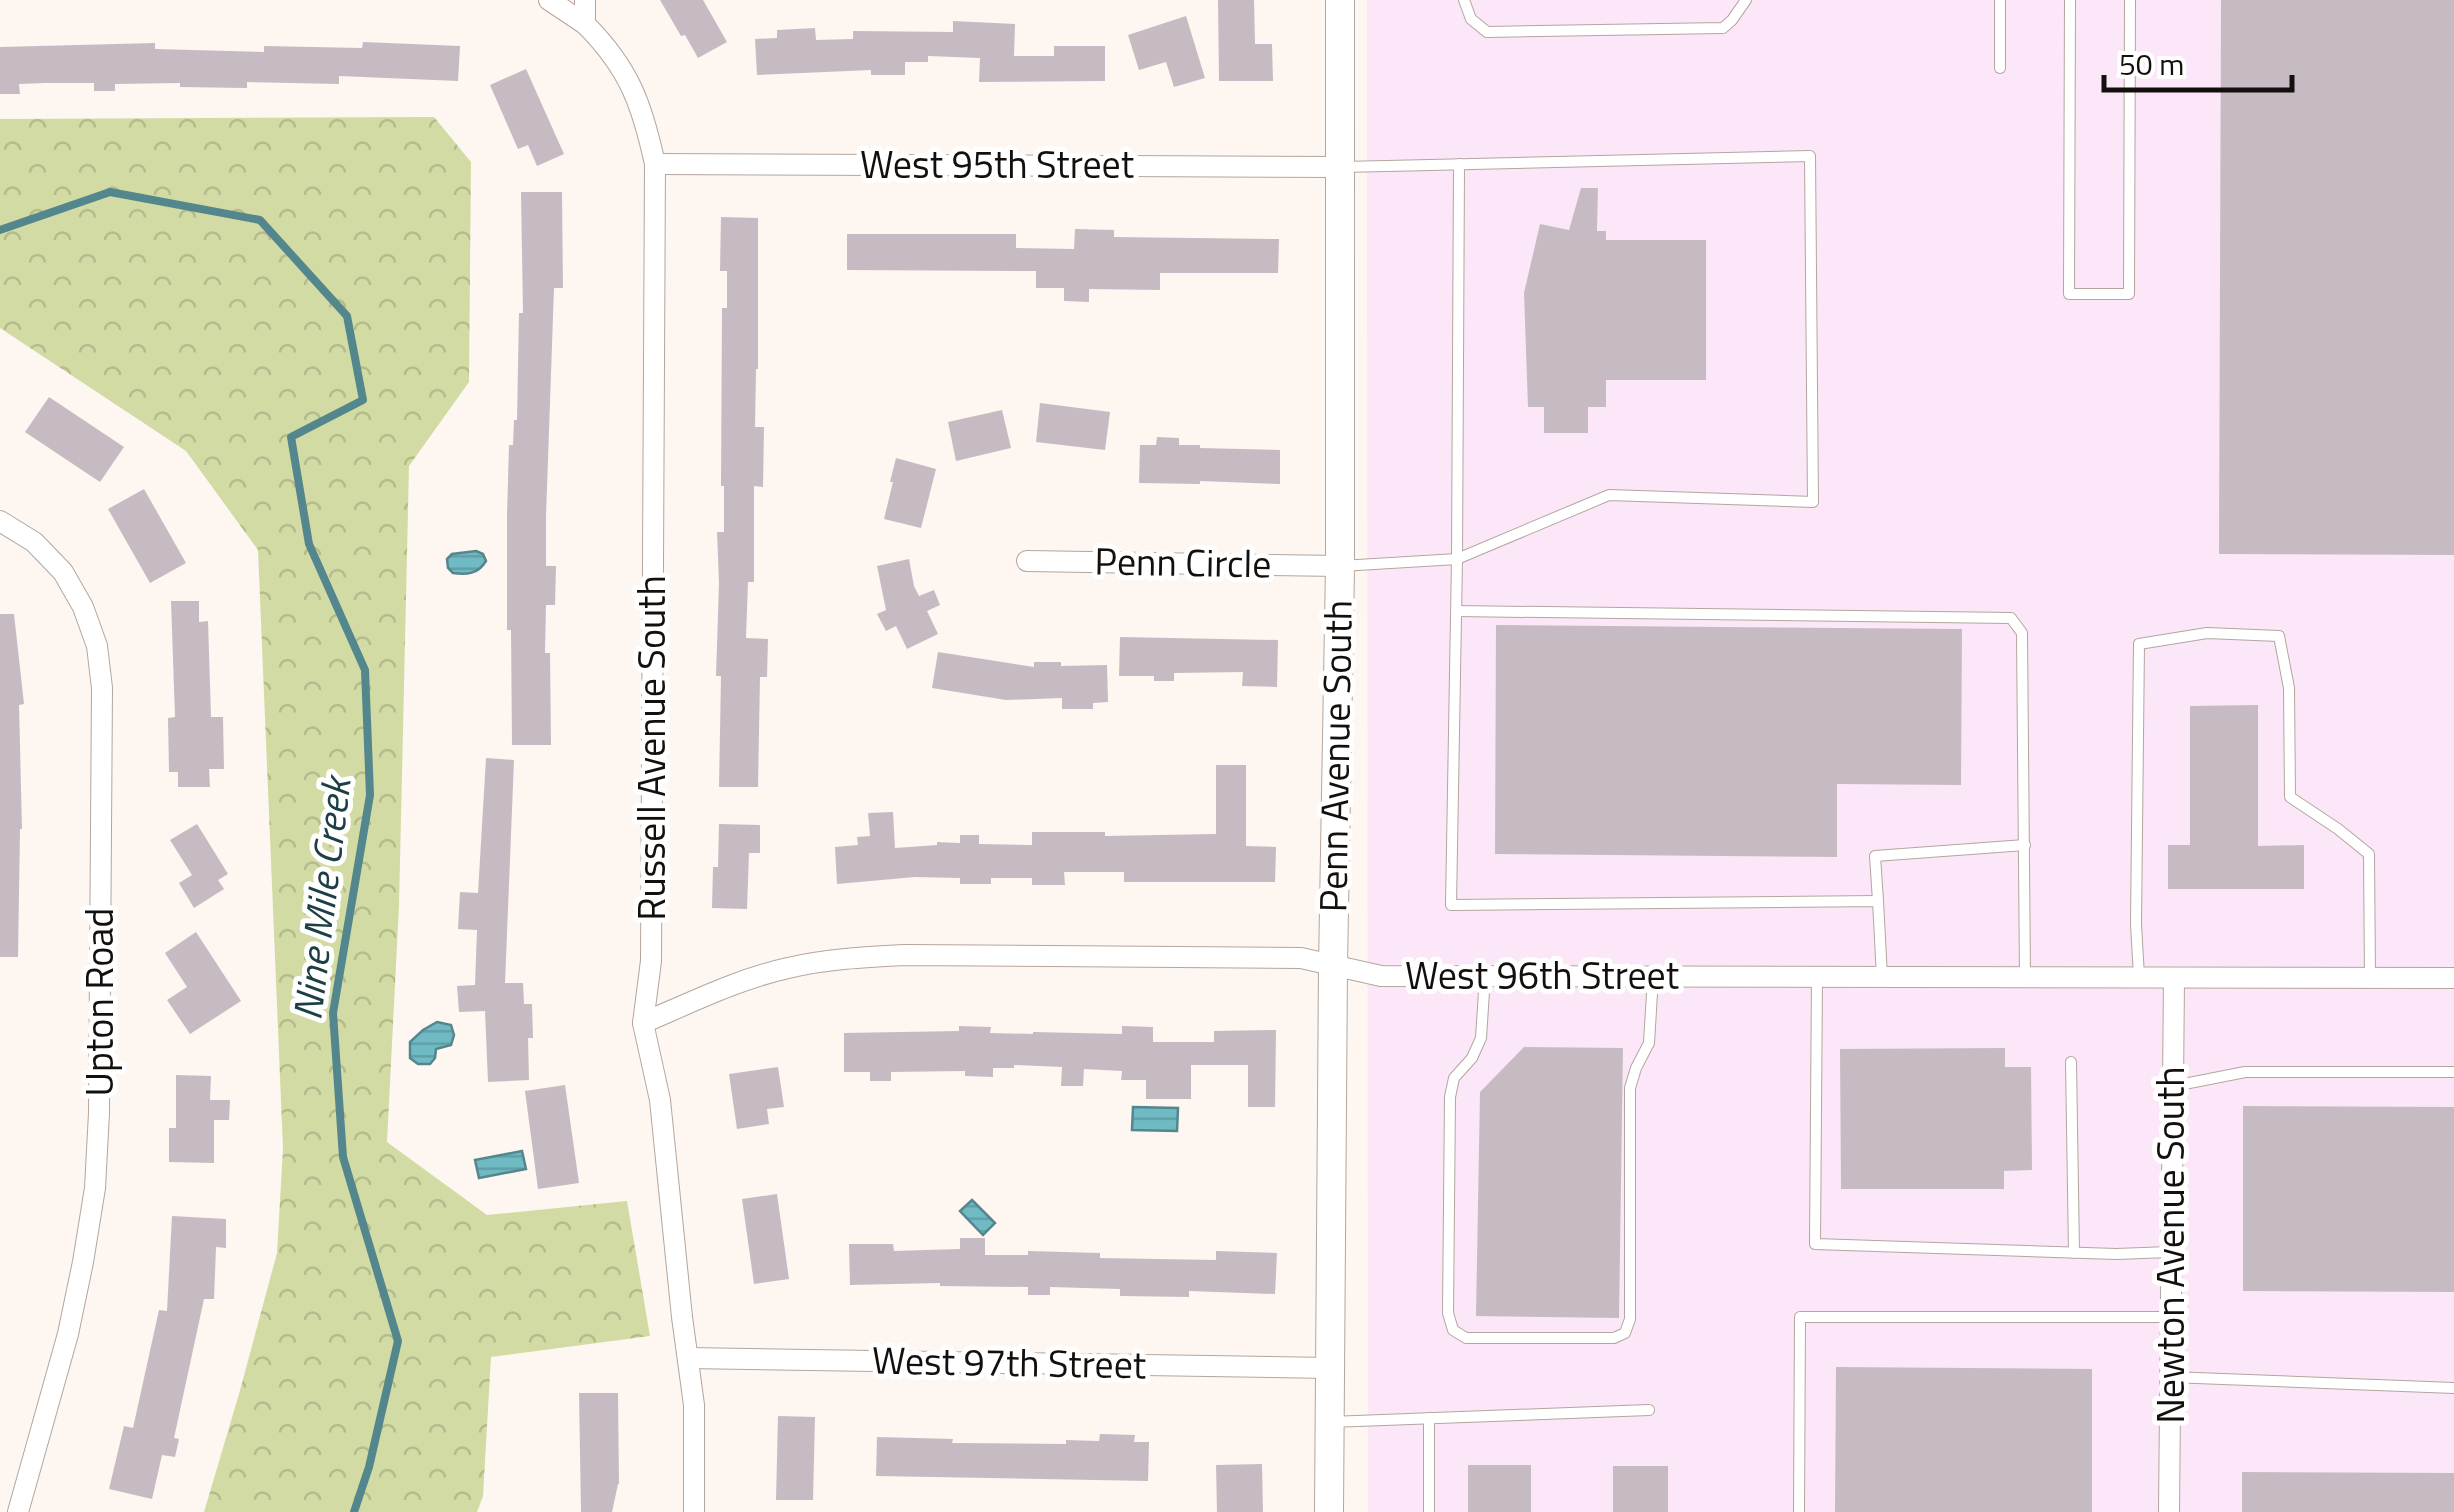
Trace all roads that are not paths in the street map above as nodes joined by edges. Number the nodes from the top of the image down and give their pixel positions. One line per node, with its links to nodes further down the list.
1 (549, 0): 9 (street)
2 (585, 0): 9 (street)
3 (1340, 0): 13 (main road, Penn Avenue South)
4 (1464, 0): 5 (lane)
5 (1746, 0)
6 (2000, 0): 10 (lane)
7 (2070, 0): 8 (lane)
8 (2130, 0)
9 (585, 24): 11 (street, Russell Avenue South)
10 (2000, 68)
11 (655, 164): 13 (street, West 95th Street); 31 (street, Russell Avenue South)
12 (1459, 164): 13 (lane); 15 (lane); 15 (lane)
13 (1340, 167): 17 (main road, Penn Avenue South)
14 (0, 521): 45 (street, Upton Road)
15 (1456, 559): 17 (lane); 18 (lane)
16 (1027, 561): 17 (street, Penn Circle)
17 (1340, 566): 21 (main road, Penn Avenue South)
18 (1456, 611): 19 (lane); 20 (lane)
19 (2025, 845): 20 (lane); 26 (lane)
20 (1878, 902): 25 (lane)
21 (1332, 966): 22 (street, West 96th Street); 31 (street, West 96th Street); 39 (main road, Penn Avenue South)
22 (1485, 976): 23 (street, West 96th Street); 23 (lane)
23 (1653, 977): 24 (street, West 96th Street)
24 (1817, 977): 25 (street, West 96th Street); 36 (lane)
25 (1882, 977): 26 (street, West 96th Street)
26 (2026, 978): 27 (street, West 96th Street)
27 (2139, 978): 28 (street, West 96th Street); 29 (lane)
28 (2174, 978): 29 (street, West 96th Street); 34 (street, Newton Avenue South)
29 (2370, 978): 30 (street, West 96th Street)
30 (2454, 978)
31 (643, 1024): 38 (street, Russell Avenue South)
32 (2072, 1062): 36 (lane)
33 (2454, 1072): 34 (lane)
34 (2173, 1087): 35 (street, Newton Avenue South)
35 (2172, 1252): 36 (lane); 37 (street, Newton Avenue South)
36 (2074, 1253)
37 (2171, 1317): 40 (street, Newton Avenue South); 49 (lane)
38 (688, 1358): 39 (street, West 97th Street); 46 (street, Russell Avenue South)
39 (1330, 1368): 44 (main road, Penn Avenue South)
40 (2170, 1377): 41 (lane); 50 (street, Newton Avenue South)
41 (2454, 1388)
42 (1649, 1410): 43 (lane)
43 (1429, 1418): 44 (lane); 48 (lane)
44 (1329, 1422): 47 (main road, Penn Avenue South)
45 (18, 1512)
46 (694, 1512)
47 (1329, 1512)
48 (1430, 1512)
49 (1798, 1512)
50 (2169, 1512)

